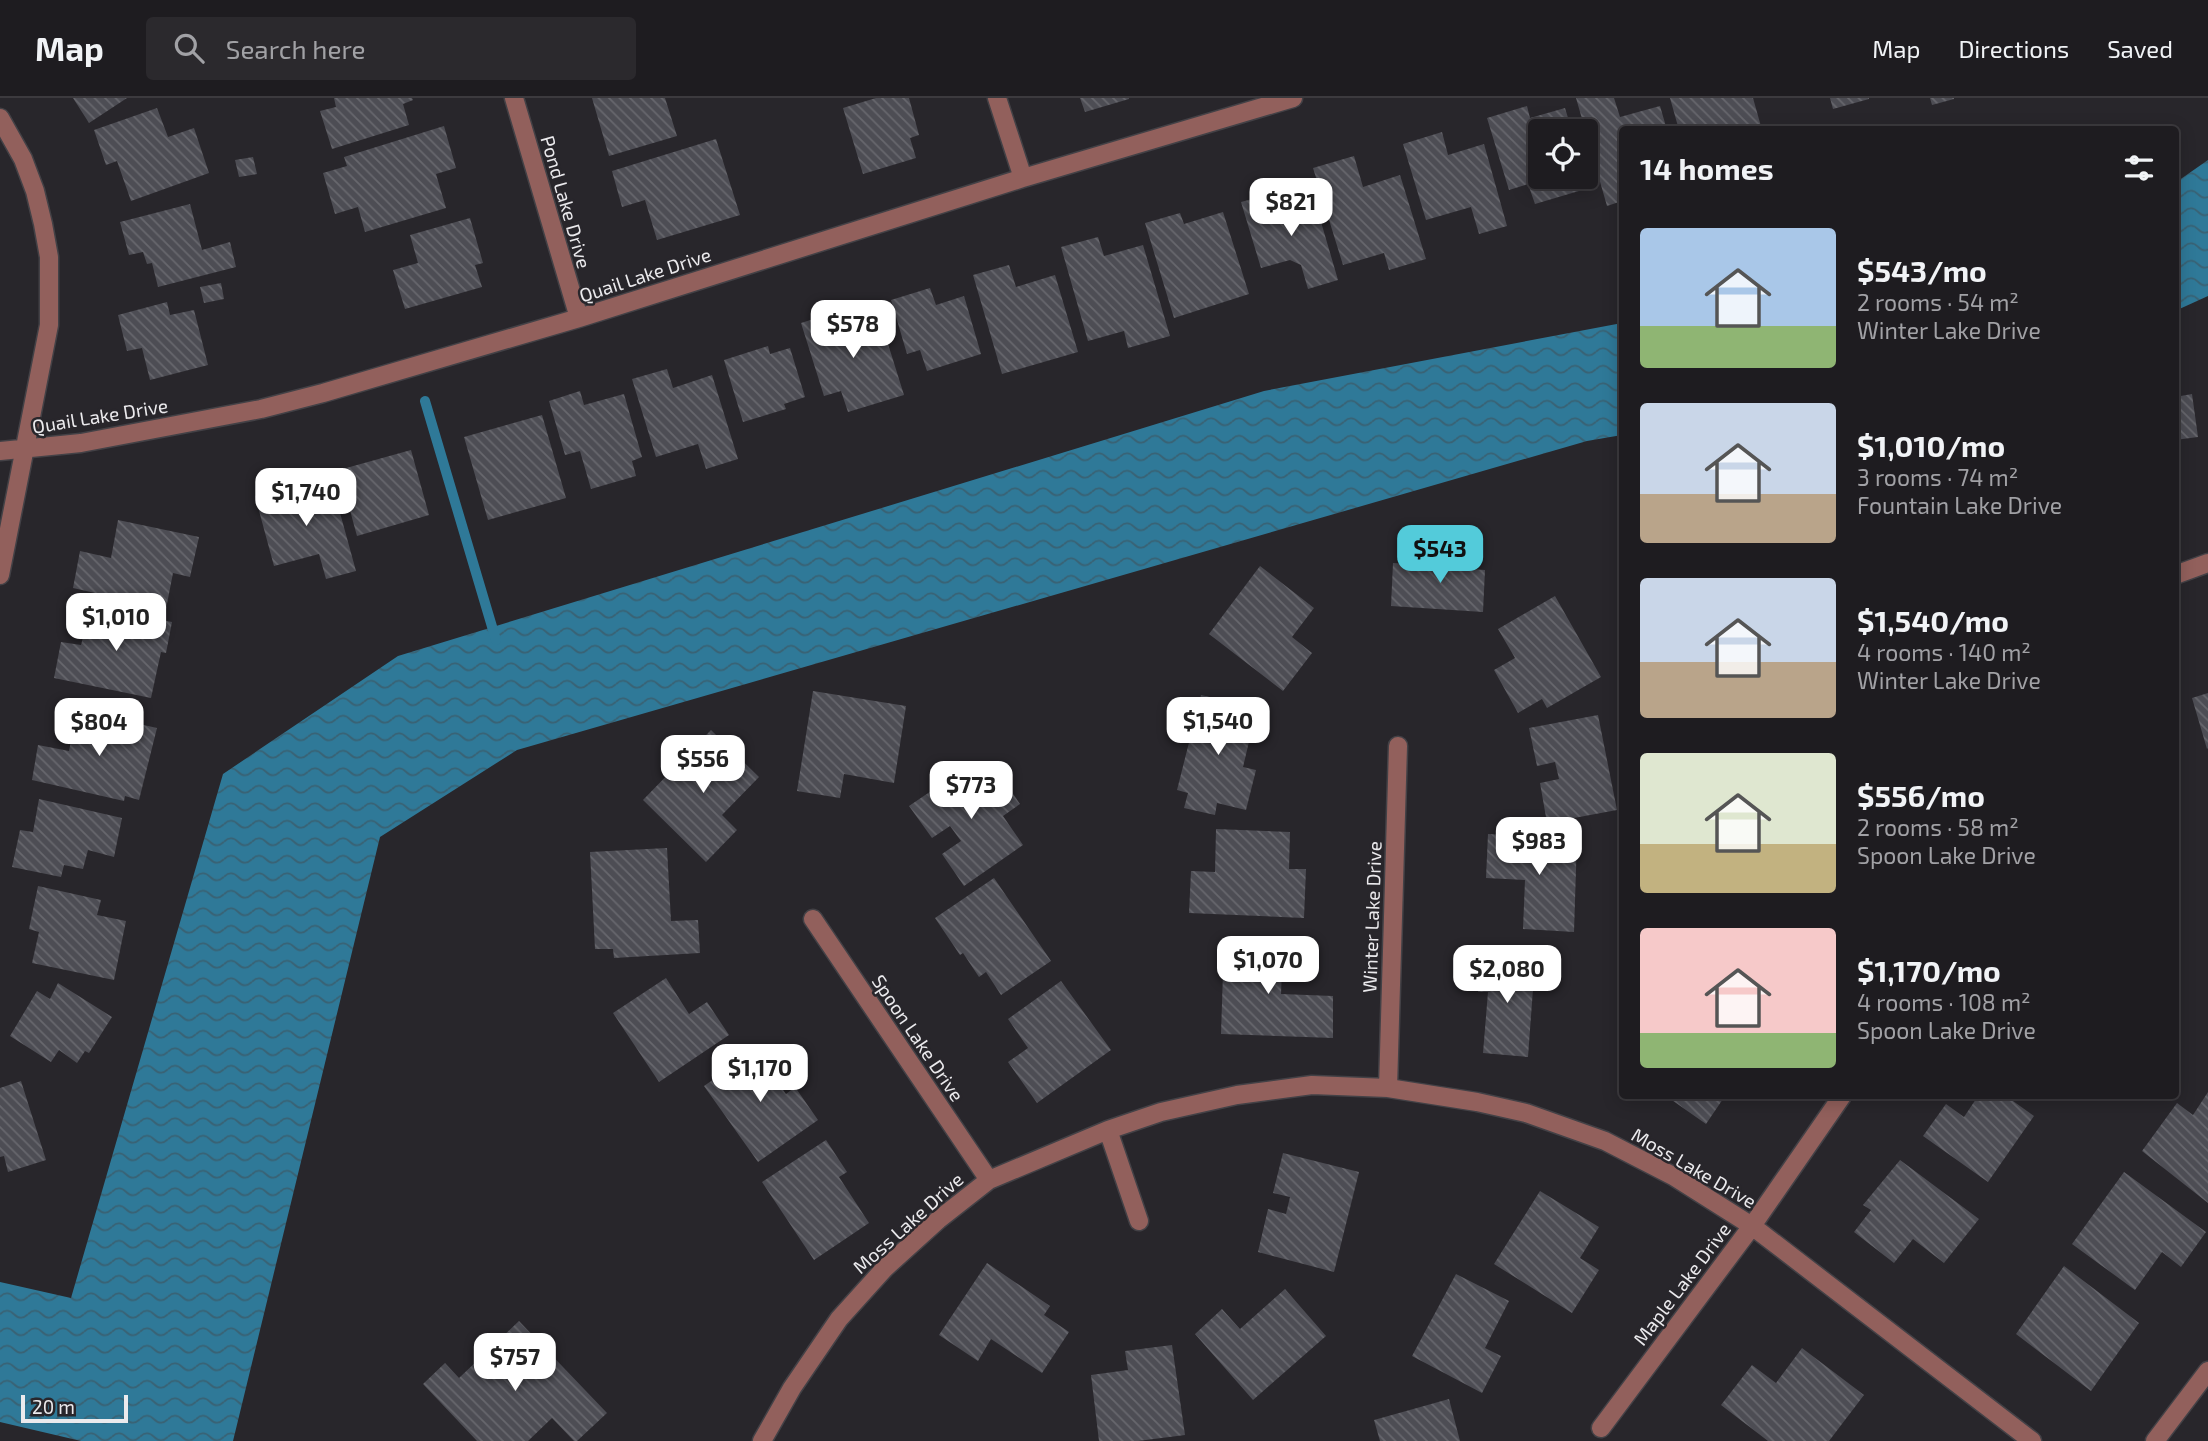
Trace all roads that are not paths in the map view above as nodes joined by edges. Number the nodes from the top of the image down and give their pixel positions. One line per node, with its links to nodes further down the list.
1 (514, 98): 6 (street, Pond Lake Drive)
2 (998, 98): 5 (street)
3 (1293, 98): 5 (street, Quail Lake Drive)
4 (0, 118): 7 (street)
5 (1023, 178): 6 (street, Quail Lake Drive)
6 (579, 318): 7 (street, Quail Lake Drive)
7 (24, 449): 8 (street, Quail Lake Drive); 11 (street)
8 (0, 451)
9 (2208, 563): 10 (street)
10 (2179, 574)
11 (0, 575)
12 (1398, 746): 14 (street, Winter Lake Drive)
13 (813, 919): 17 (street, Spoon Lake Drive)
14 (1388, 1088): 16 (street, Moss Lake Drive); 19 (street, Moss Lake Drive)
15 (1840, 1099): 19 (street, Maple Lake Drive)
16 (1108, 1130): 17 (street, Moss Lake Drive); 18 (street)
17 (989, 1180): 22 (street, Moss Lake Drive)
18 (1139, 1221)
19 (1752, 1226): 21 (street, Maple Lake Drive); 23 (street, Moss Lake Drive)
20 (2208, 1371): 24 (street)
21 (1601, 1428)
22 (762, 1441)
23 (2032, 1441)
24 (2155, 1441)

